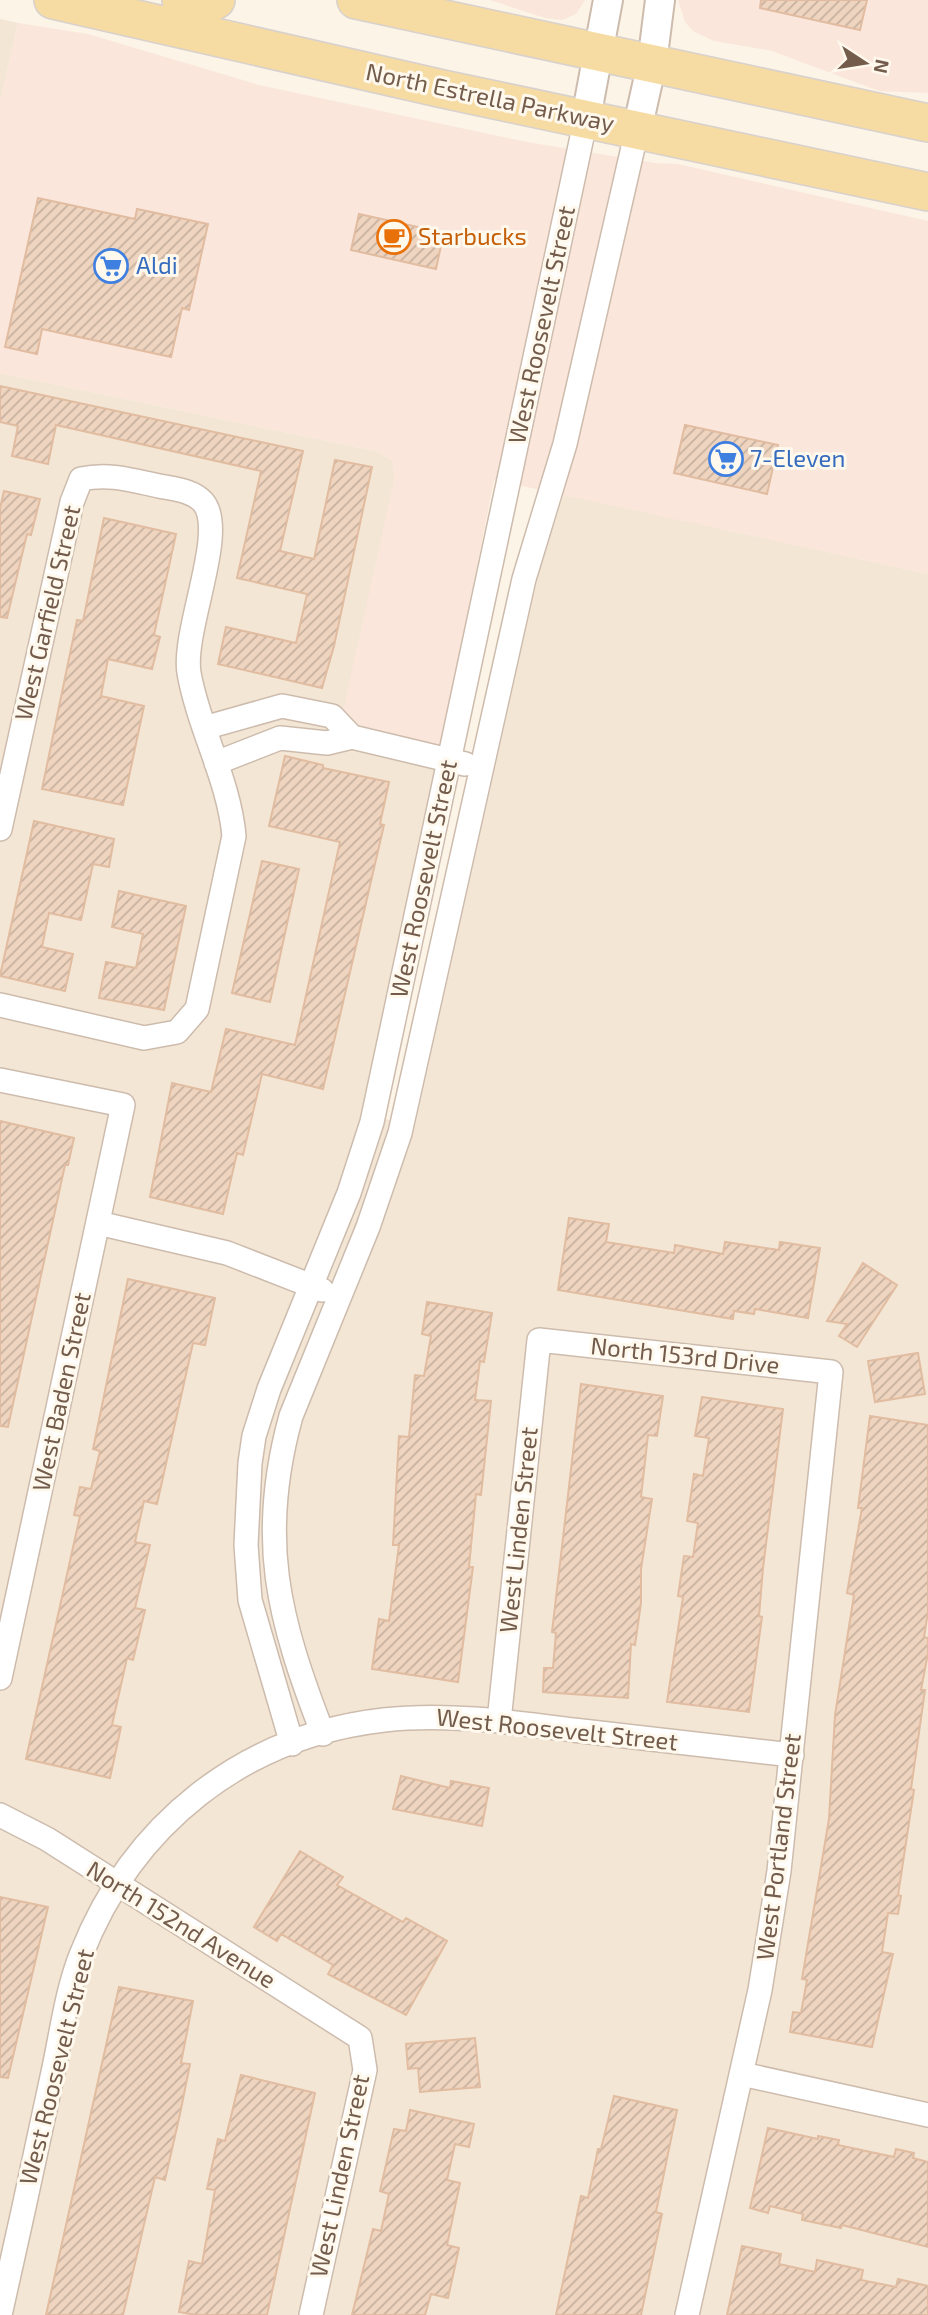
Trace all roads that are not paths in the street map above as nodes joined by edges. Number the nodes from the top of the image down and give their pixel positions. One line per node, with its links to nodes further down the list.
1 (53, 0): 9 (main road, North Estrella Parkway)
2 (181, 0): 3 (main road)
3 (216, 0)
4 (356, 0): 7 (main road)
5 (608, 0): 7 (street, West Roosevelt Street)
6 (660, 0): 8 (street, West Roosevelt Street)
7 (597, 51): 8 (main road); 9 (street, West Roosevelt Street)
8 (652, 63): 10 (main road); 11 (street, West Roosevelt Street)
9 (586, 118): 11 (main road, North Estrella Parkway); 17 (street, West Roosevelt Street)
10 (928, 123)
11 (637, 130): 12 (main road, North Estrella Parkway); 19 (street, West Roosevelt Street)
12 (928, 192)
13 (268, 709): 14 (street); 15 (street); 16 (street)
14 (204, 728): 18 (street); 20 (street, West Garfield Street)
15 (352, 737): 16 (street); 17 (street)
16 (275, 739): 18 (street)
17 (449, 761): 19 (street); 24 (street, West Roosevelt Street)
18 (216, 763): 21 (street)
19 (481, 767): 25 (street, West Roosevelt Street)
20 (0, 829)
21 (0, 1005)
22 (0, 1080): 23 (street, West Baden Street)
23 (98, 1223): 24 (street); 28 (street, West Baden Street)
24 (311, 1285): 25 (street); 31 (street, West Roosevelt Street)
25 (340, 1297): 30 (street, West Roosevelt Street)
26 (539, 1340): 27 (street, North 153rd Drive); 29 (street, West Linden Street)
27 (831, 1372): 32 (street, West Portland Street)
28 (0, 1678)
29 (499, 1721): 30 (street, West Roosevelt Street); 32 (street, West Roosevelt Street)
30 (323, 1734): 31 (street, West Roosevelt Street)
31 (292, 1744): 34 (street, West Roosevelt Street)
32 (792, 1755): 36 (street, West Portland Street)
33 (0, 1815): 34 (street, North 152nd Avenue)
34 (115, 1884): 35 (street, North 152nd Avenue); 38 (street, West Roosevelt Street)
35 (360, 2038): 39 (street, West Linden Street)
36 (741, 2074): 37 (street); 40 (street, West Portland Street)
37 (928, 2115)
38 (0, 2315)
39 (311, 2315)
40 (687, 2315)

